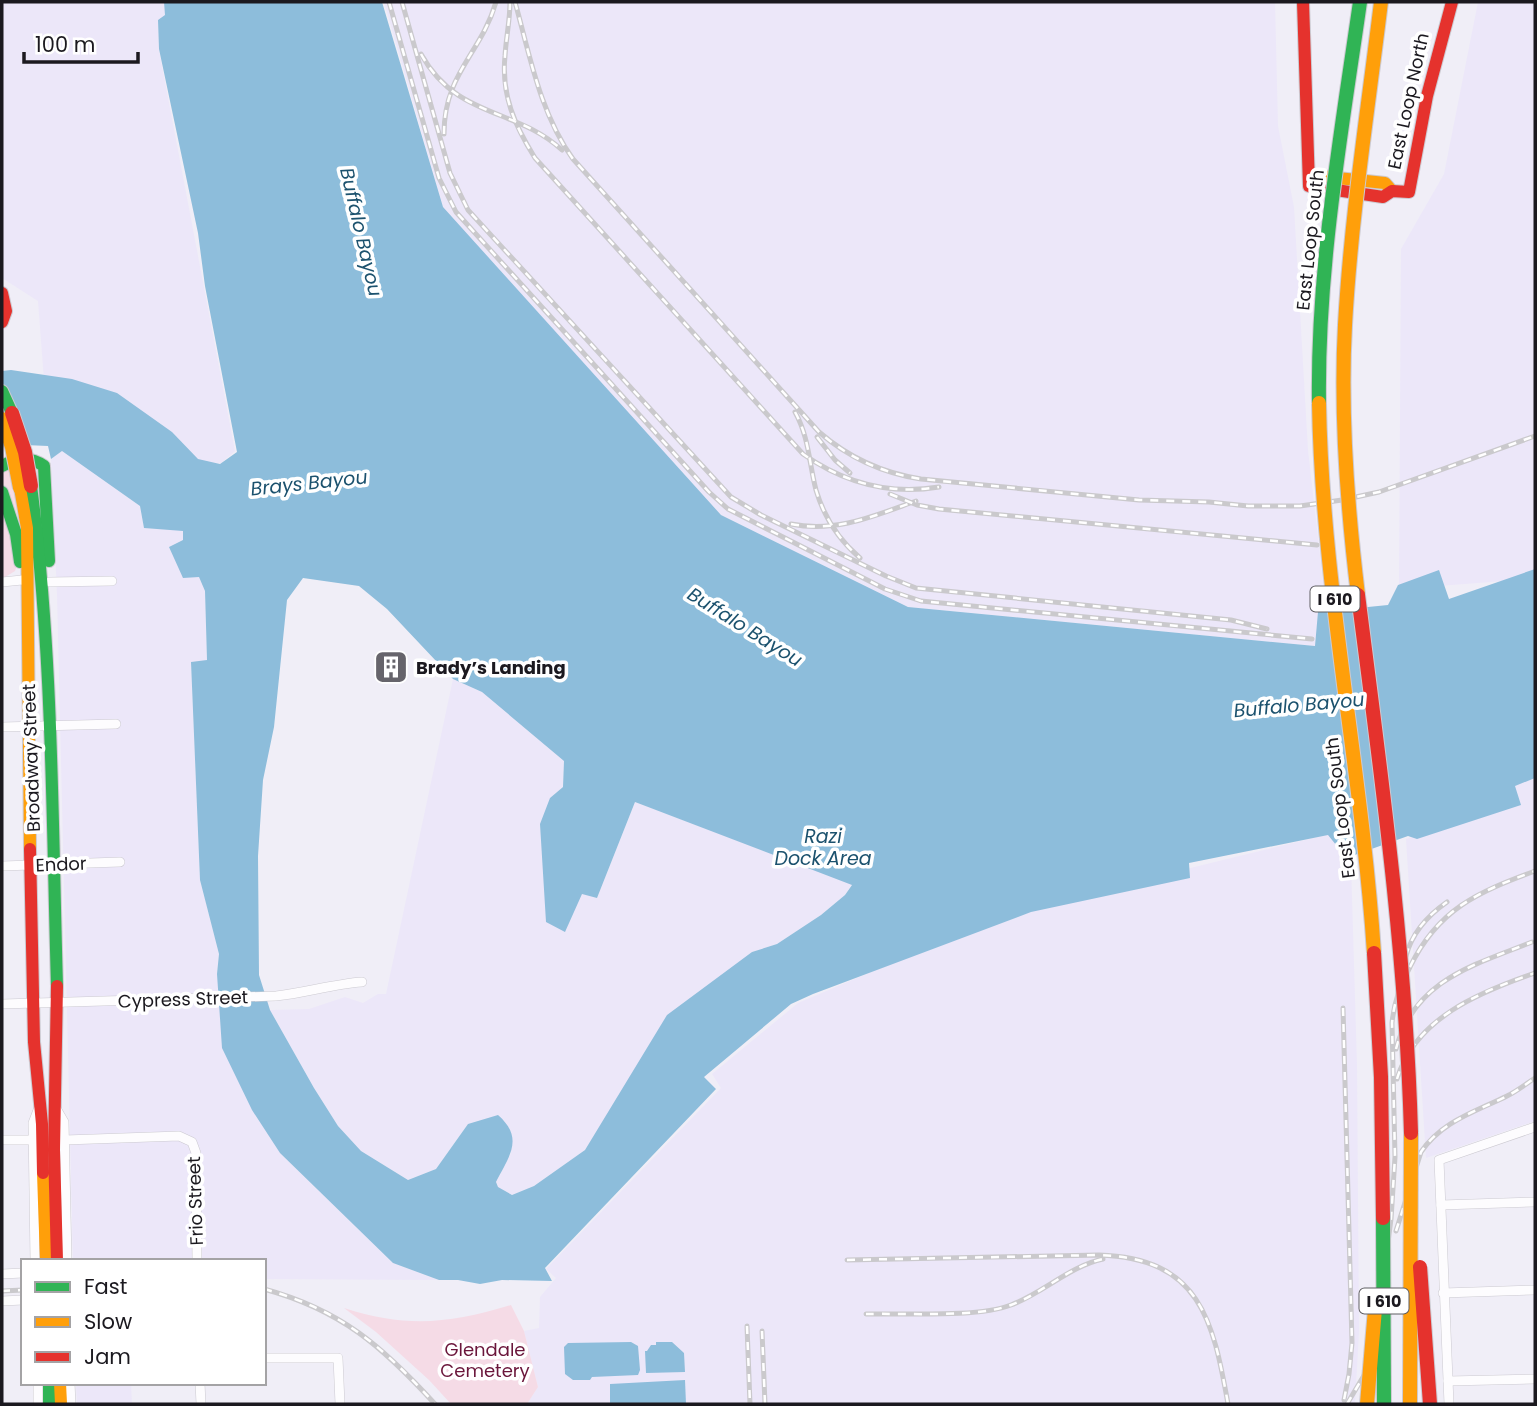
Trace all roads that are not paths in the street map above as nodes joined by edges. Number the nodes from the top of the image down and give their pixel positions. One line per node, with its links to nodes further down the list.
1 (1303, 2): 4 (main road, East Loop North)
2 (1360, 2): 36 (main road, East Loop South / I 610, bridge)
3 (1381, 2): 35 (main road, I 610, bridge)
4 (1452, 2)
5 (2, 293): 6 (main road)
6 (2, 322)
7 (2, 391): 8 (main road, Broadway Street)
8 (7, 416): 10 (main road, Broadway Street, bridge)
9 (2, 466): 15 (main road)
10 (25, 487): 16 (main road, Broadway Street); 17 (main road, Broadway Street)
11 (2, 492): 12 (main road)
12 (22, 580): 14 (street); 17 (main road)
13 (112, 581): 15 (street)
14 (2, 582)
15 (50, 582): 16 (main road)
16 (43, 601): 20 (main road, Broadway Street)
17 (29, 622): 19 (main road, Broadway Street)
18 (116, 724): 20 (street)
19 (27, 726): 20 (street); 21 (street); 24 (main road, Broadway Street)
20 (50, 726): 23 (main road, Broadway Street)
21 (2, 727)
22 (120, 862): 23 (street, Endor)
23 (53, 864): 24 (street, Endor); 27 (main road, Broadway Street)
24 (31, 865): 25 (street, Endor); 29 (main road, Broadway Street)
25 (2, 866)
26 (362, 982): 27 (street, Cypress Street)
27 (57, 1002): 29 (street, Cypress Street); 30 (main road, Broadway Street)
28 (2, 1003): 29 (street, Cypress Street)
29 (33, 1003): 30 (main road, Broadway Street)
30 (48, 1105): 33 (street, Broadway Street); 34 (street, Broadway Street); 40 (main road, Broadway Street); 41 (main road, Broadway Street)
31 (1535, 1128): 38 (street)
32 (2, 1140): 33 (street)
33 (33, 1140): 39 (street, Broadway Street)
34 (65, 1140): 42 (street, Broadway Street); 43 (street, Frio Street)
35 (1411, 1150): 66 (main road, I 610, bridge); 67 (main road, bridge)
36 (1384, 1198): 64 (main road, bridge); 65 (main road, East Loop South / I 610, bridge)
37 (1535, 1202): 38 (street)
38 (1441, 1205): 47 (street)
39 (35, 1259)
40 (46, 1259)
41 (57, 1259)
42 (67, 1259)
43 (197, 1259)
44 (21, 1273): 45 (street)
45 (2, 1274)
46 (1535, 1290): 47 (street)
47 (1443, 1293): 52 (street)
48 (21, 1300): 49 (street)
49 (2, 1301)
50 (266, 1358): 63 (street)
51 (1535, 1379): 52 (street)
52 (1448, 1381): 68 (street)
53 (38, 1385): 58 (street)
54 (49, 1385): 59 (main road)
55 (60, 1385): 60 (main road)
56 (70, 1385): 61 (street)
57 (200, 1385): 62 (street)
58 (38, 1404)
59 (49, 1404)
60 (61, 1404)
61 (71, 1404)
62 (201, 1404)
63 (340, 1404)
64 (1367, 1404)
65 (1384, 1404)
66 (1410, 1404)
67 (1430, 1404)
68 (1449, 1404)

